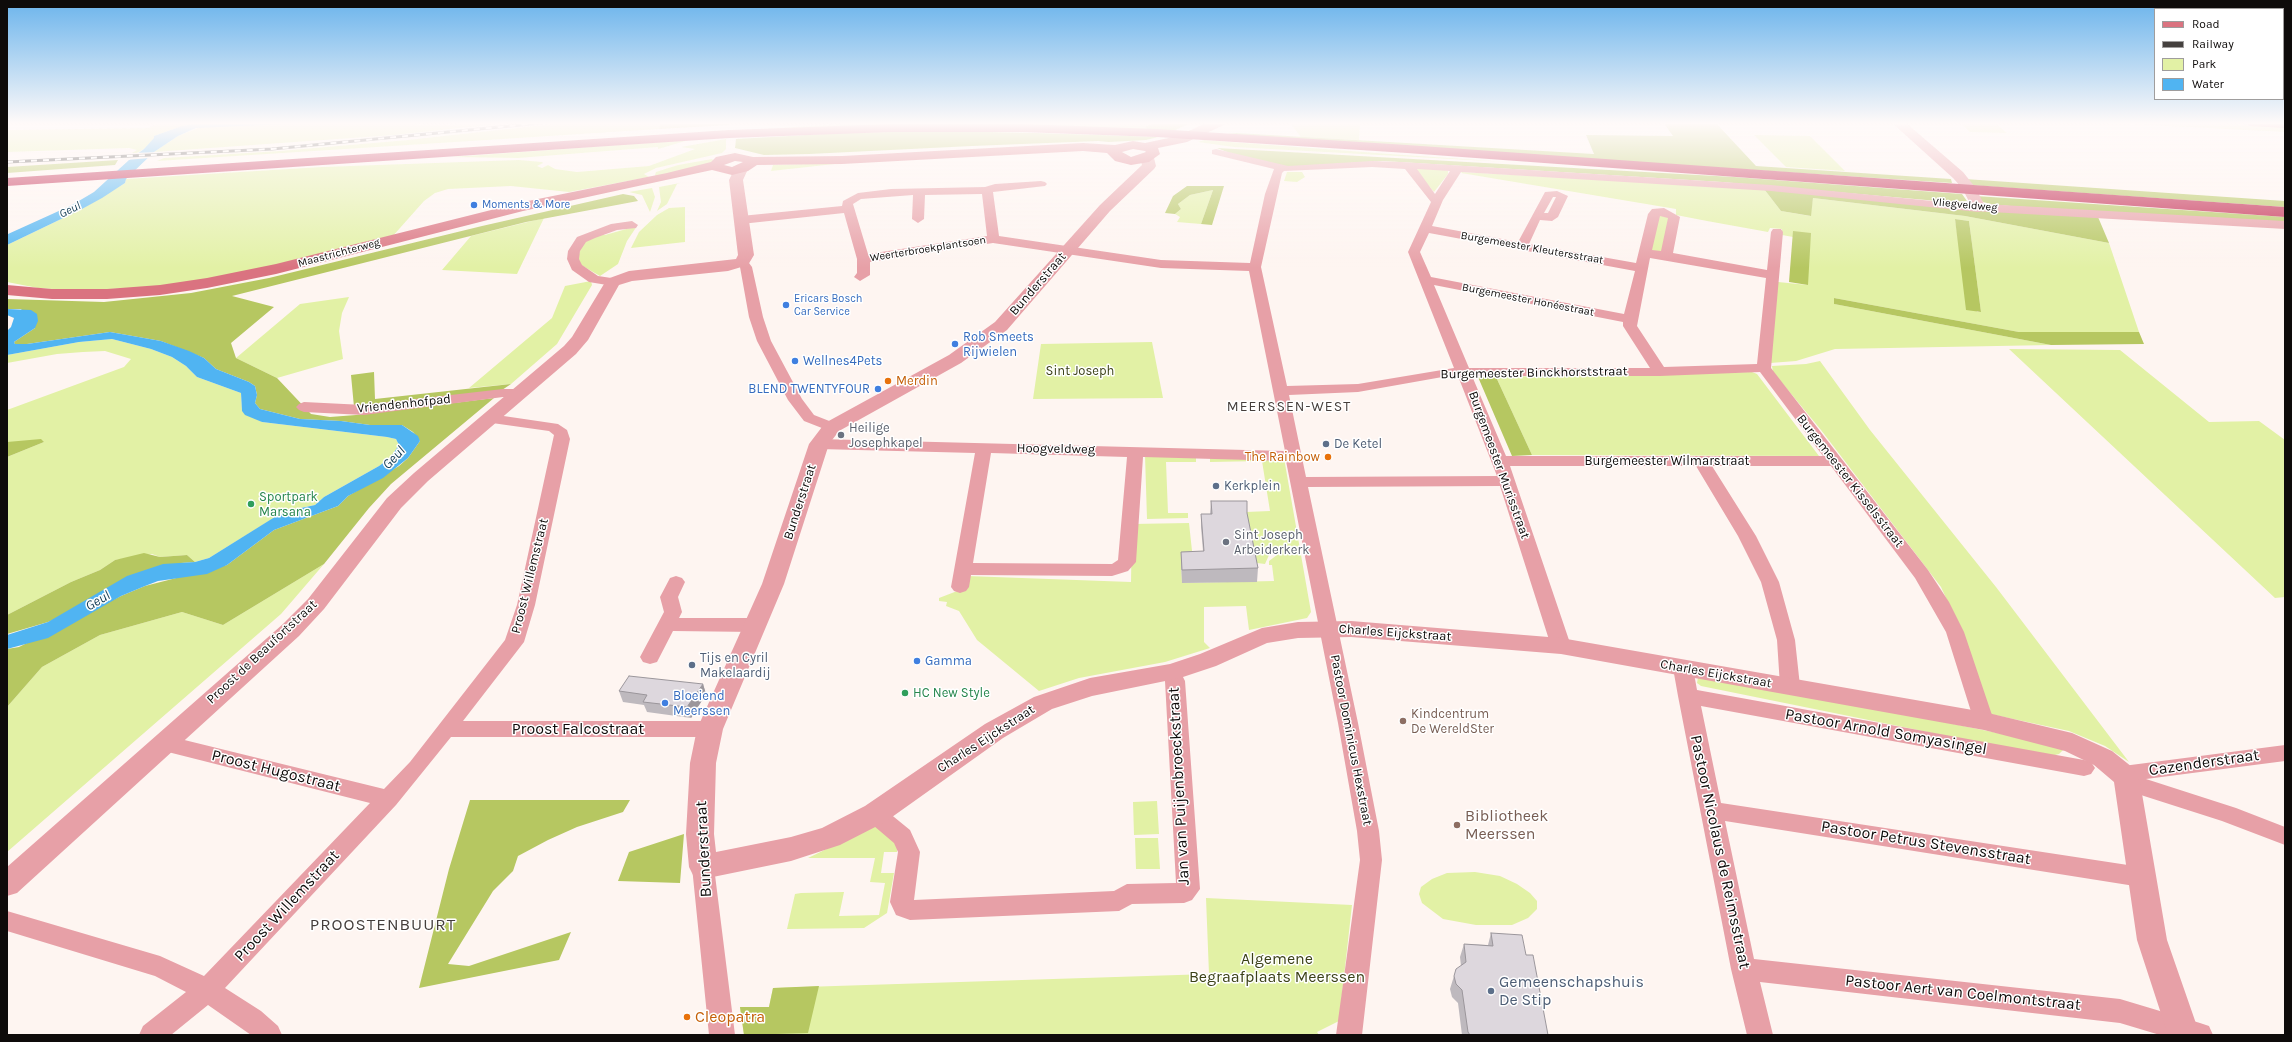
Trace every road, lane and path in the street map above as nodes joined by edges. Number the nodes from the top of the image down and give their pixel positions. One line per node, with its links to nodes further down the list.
1 (1457, 170): 17 (street, Burgemeester Murisstraat)
2 (124, 171): 11 (highway)
3 (721, 171): 41 (main road, Maastrichterweg)
4 (734, 171): 23 (street)
5 (1135, 171): 30 (street, Bunderstraat)
6 (1280, 171): 35 (street, Pastoor Dominicus Hexstraat)
7 (1412, 171): 17 (street)
8 (1468, 171): 18 (street, Vliegveldweg)
9 (1701, 171): 20 (highway)
10 (1953, 171): 18 (street)
11 (108, 172): 12 (highway); 13 (highway)
12 (7, 176)
13 (7, 182)
14 (1041, 184): 15 (street)
15 (986, 190): 16 (street); 28 (street, Weerterbroekplantsoen)
16 (919, 191): 19 (street); 22 (street)
17 (1437, 200): 26 (street, Burgemeester Murisstraat)
18 (1979, 208): 25 (street, Vliegveldweg)
19 (848, 209): 23 (street); 33 (street, Weerterbroekplantsoen)
20 (2285, 212)
21 (1536, 216): 29 (street)
22 (918, 219)
23 (741, 220): 34 (street)
24 (632, 225): 40 (street)
25 (2285, 226)
26 (1424, 228): 29 (street, Burgemeester Kleutersstraat); 39 (street, Burgemeester Murisstraat)
27 (1777, 232): 37 (street)
28 (993, 240): 30 (street, Weerterbroekplantsoen); 33 (street, Weerterbroekplantsoen)
29 (1522, 245): 36 (street, Burgemeester Kleutersstraat)
30 (1069, 249): 35 (street, Weerterbroekplantsoen); 50 (street, Bunderstraat)
31 (1645, 253): 32 (street); 32 (street); 36 (street)
32 (1666, 256): 37 (street)
33 (863, 259): 38 (street, Weerterbroekplantsoen)
34 (742, 262): 40 (street); 50 (street)
35 (1255, 267): 46 (street, Pastoor Dominicus Hexstraat)
36 (1640, 268): 42 (street)
37 (1773, 275): 43 (street)
38 (860, 277)
39 (1426, 280): 42 (street, Burgemeester Honéestraat); 44 (street, Burgemeester Murisstraat)
40 (613, 282): 47 (street, Proost de Beaufortstraat)
41 (7, 290)
42 (1630, 319): 45 (street)
43 (1764, 368): 45 (street, Burgemeester Binckhorststraat); 57 (street, Burgemeester Kisselsstraat)
44 (1463, 372): 45 (street, Burgemeester Binckhorststraat); 46 (street, Burgemeester Binckhorststraat); 55 (street, Burgemeester Murisstraat)
45 (1660, 372)
46 (1280, 391): 54 (street, Pastoor Dominicus Hexstraat)
47 (513, 393): 48 (street, Vriendenhofpad); 49 (street, Proost de Beaufortstraat)
48 (304, 407)
49 (490, 419): 74 (street, Proost Willemstraat); 75 (street, Proost de Beaufortstraat)
50 (832, 427): 51 (street, Bunderstraat)
51 (819, 444): 52 (street, Hoogveldweg); 64 (street, Bunderstraat)
52 (984, 448): 53 (street, Hoogveldweg); 60 (street)
53 (1135, 451): 54 (street, Hoogveldweg); 60 (street)
54 (1294, 456): 59 (street, Pastoor Dominicus Hexstraat)
55 (1500, 461): 56 (street, Burgemeester Wilmarstraat); 58 (street, Burgemeester Murisstraat)
56 (1701, 461): 57 (street, Burgemeester Wilmarstraat); 70 (street)
57 (1834, 461): 72 (street, Burgemeester Kisselsstraat)
58 (1507, 481): 59 (street); 66 (street, Burgemeester Murisstraat)
59 (1298, 482): 65 (street, Pastoor Dominicus Hexstraat)
60 (963, 569): 62 (street)
61 (676, 582): 63 (street)
62 (960, 587)
63 (667, 624): 64 (street); 67 (street)
64 (755, 625): 73 (street, Bunderstraat)
65 (1330, 629): 66 (street, Charles Eijckstraat); 69 (street, Charles Eijckstraat); 93 (street, Pastoor Dominicus Hexstraat)
66 (1561, 646): 68 (street, Charles Eijckstraat)
67 (650, 657)
68 (1683, 668): 70 (street, Charles Eijckstraat); 71 (street, Pastoor Nicolaus de Reimsstraat)
69 (1171, 672): 81 (street, Charles Eijckstraat); 81 (street, Jan van Puijenbroeckstraat)
70 (1790, 686): 72 (street, Charles Eijckstraat)
71 (1688, 696): 77 (street, Pastoor Arnold Somyasingel); 80 (street, Pastoor Nicolaus de Reimsstraat)
72 (1984, 721): 78 (street, Charles Eijckstraat)
73 (710, 729): 74 (street, Proost Falcostraat); 83 (street, Bunderstraat)
74 (446, 730): 79 (street, Proost Willemstraat)
75 (164, 743): 79 (street, Proost Hugostraat); 85 (street, Proost de Beaufortstraat)
76 (2285, 752): 78 (street, Cazenderstraat)
77 (2084, 768)
78 (2125, 778): 82 (street); 84 (street)
79 (388, 800): 88 (street, Proost Willemstraat)
80 (1710, 810): 84 (street, Pastoor Petrus Stevensstraat); 87 (street, Pastoor Nicolaus de Reimsstraat)
81 (875, 814): 83 (street, Charles Eijckstraat)
82 (2285, 836)
83 (703, 867): 92 (street, Bunderstraat)
84 (2141, 877): 89 (street)
85 (7, 884)
86 (7, 921): 88 (street)
87 (1743, 969): 89 (street, Pastoor Aert van Coelmontstraat); 94 (street, Pastoor Nicolaus de Reimsstraat)
88 (207, 990): 90 (street, Proost Willemstraat); 91 (street)
89 (2188, 1032)
90 (152, 1035)
91 (269, 1035)
92 (722, 1035)
93 (1349, 1035)
94 (1760, 1035)

